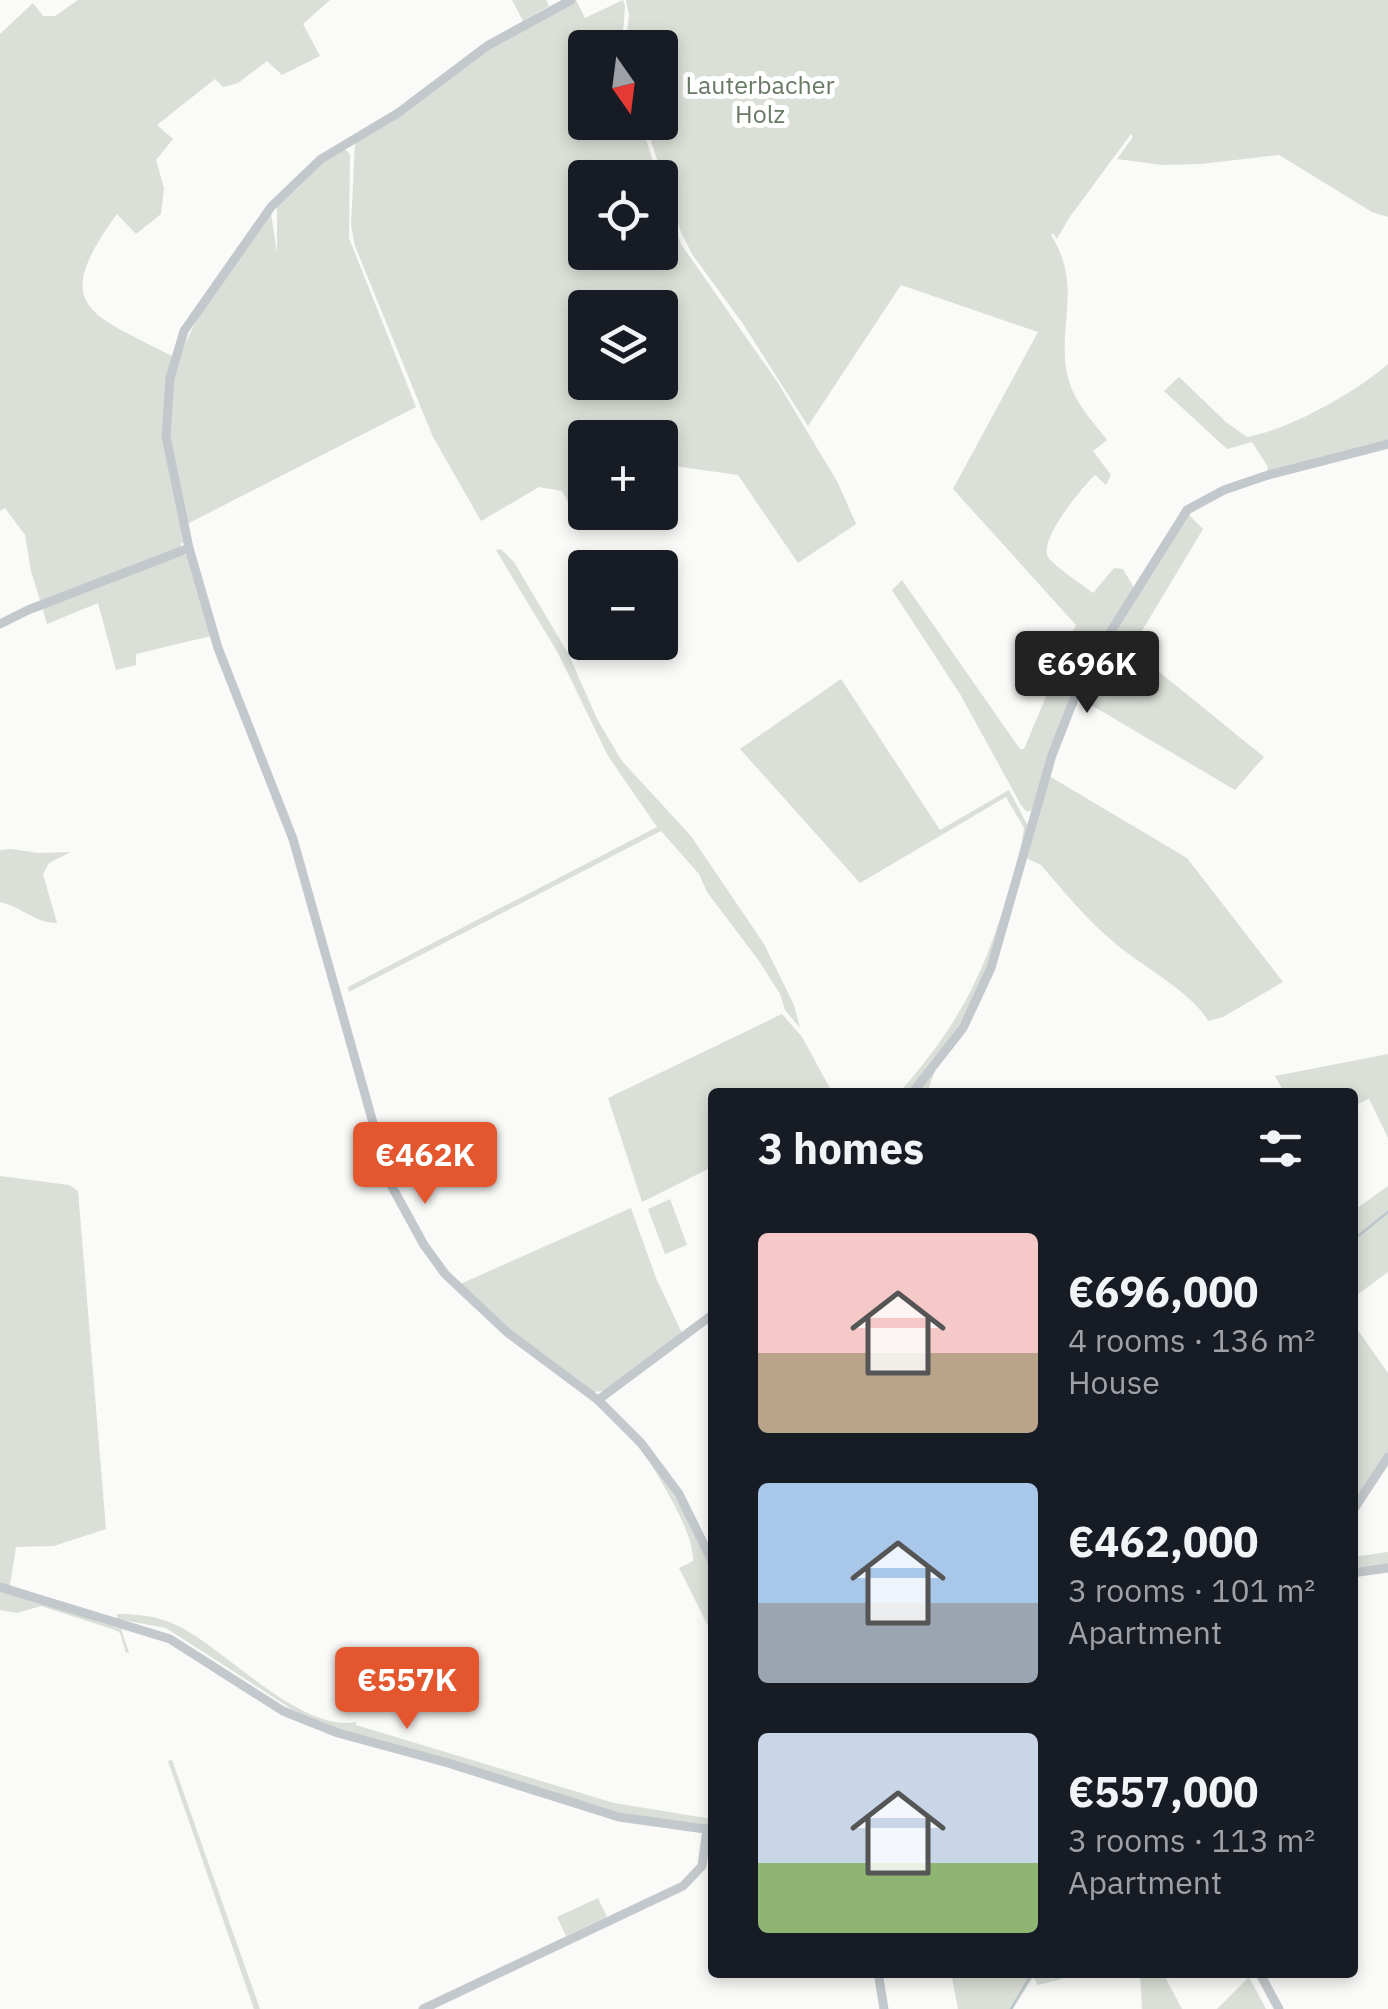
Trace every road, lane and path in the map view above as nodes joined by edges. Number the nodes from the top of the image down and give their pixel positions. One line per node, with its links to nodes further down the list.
1 (571, 0): 3 (street)
2 (1388, 444): 5 (street)
3 (189, 548): 4 (street); 7 (street)
4 (0, 624)
5 (916, 1088)
6 (708, 1318): 7 (street)
7 (598, 1400): 10 (street)
8 (1388, 1456): 9 (street)
9 (1358, 1503)
10 (708, 1552)
11 (1388, 1568): 12 (street)
12 (1358, 1572)
13 (0, 1588): 14 (street)
14 (708, 1830)
15 (708, 1839): 18 (street)
16 (879, 1978): 19 (street)
17 (1263, 1978): 20 (street)
18 (422, 2009)
19 (884, 2009)
20 (1279, 2009)

